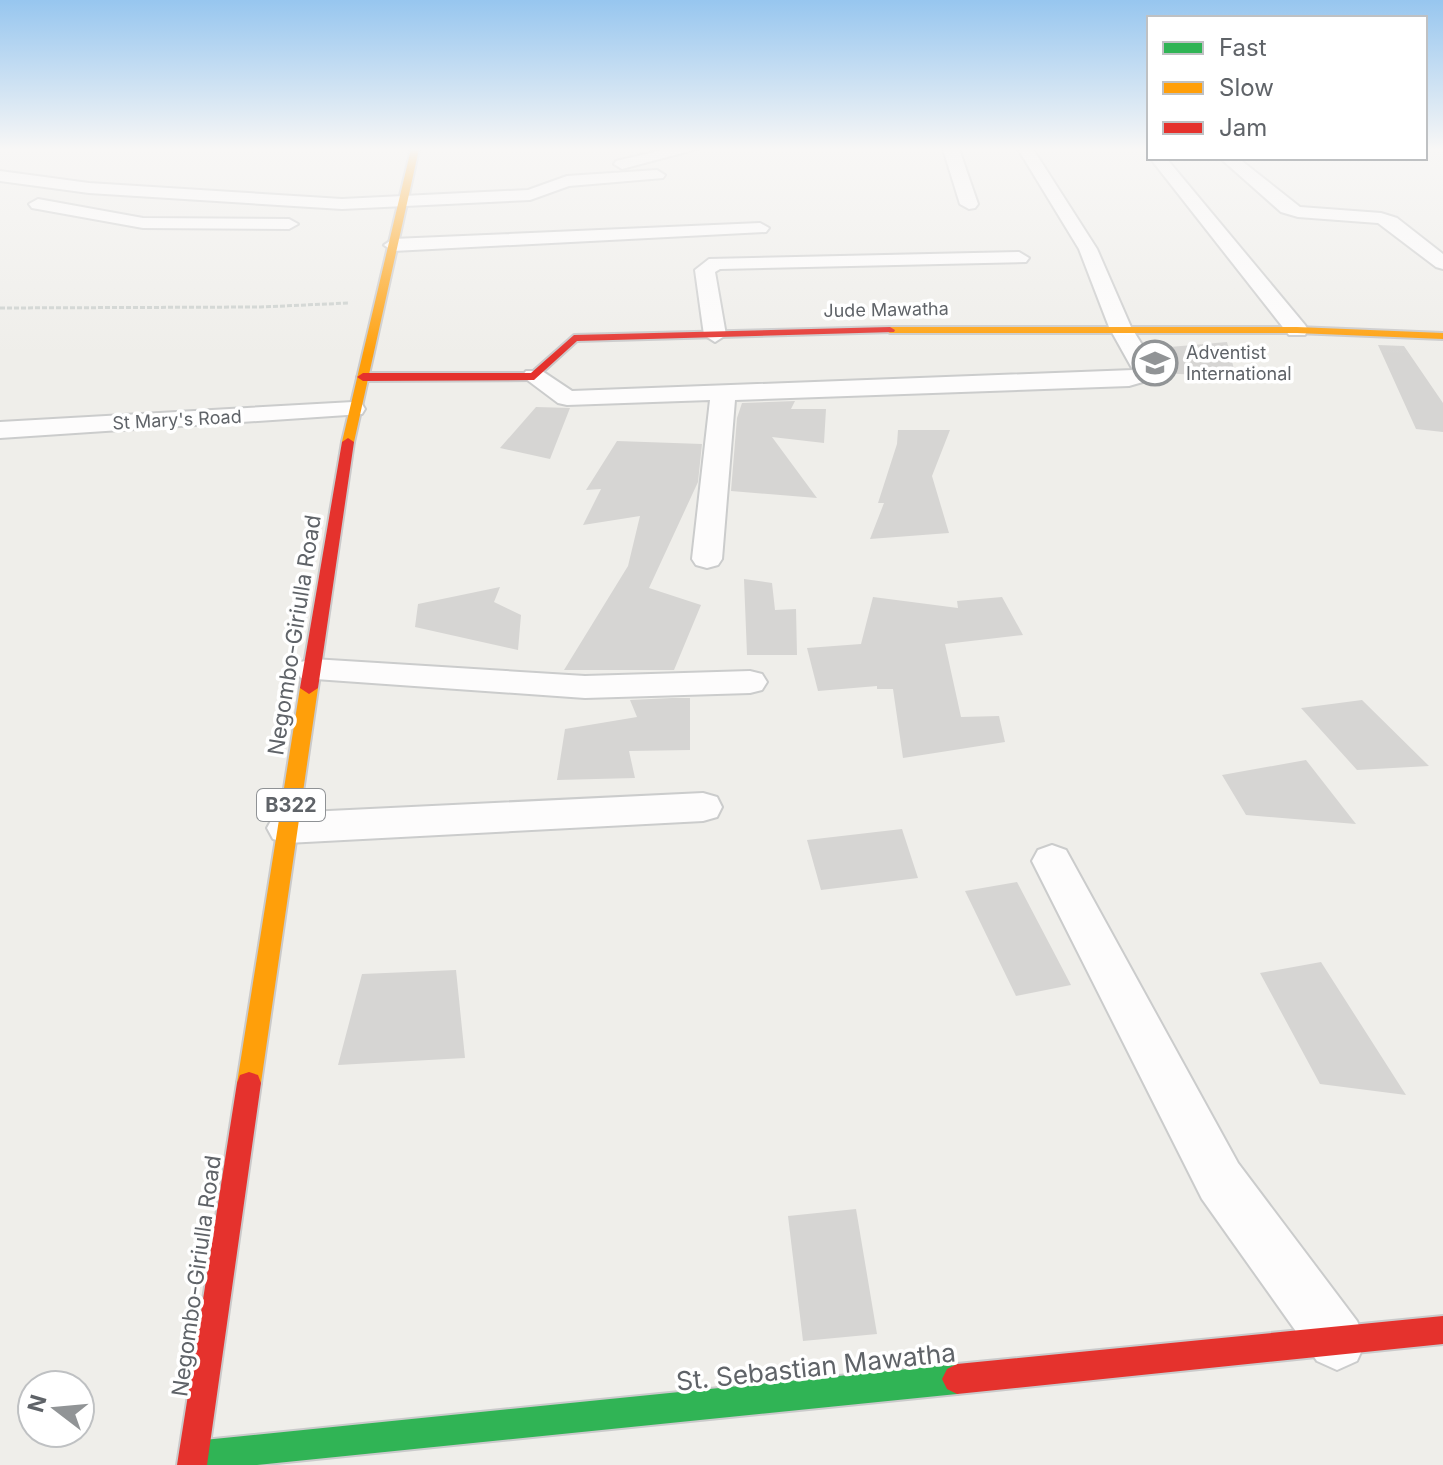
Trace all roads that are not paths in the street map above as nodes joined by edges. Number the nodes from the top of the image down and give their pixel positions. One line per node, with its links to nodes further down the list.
1 (111, 217): 6 (street)
2 (395, 217): 8 (street, Negombo-Giriulla Road / B322)
3 (1068, 217): 11 (street)
4 (1206, 217): 12 (street)
5 (1372, 217): 10 (street)
6 (308, 223)
7 (760, 228): 8 (street)
8 (393, 245): 16 (street, Negombo-Giriulla Road / B322)
9 (1019, 258): 13 (street)
10 (1443, 263)
11 (1120, 327): 12 (street, Jude Mawatha); 13 (street, Jude Mawatha); 17 (street)
12 (1297, 330): 14 (street, Jude Mawatha)
13 (715, 335): 15 (street, Jude Mawatha)
14 (1434, 336)
15 (534, 376): 16 (street); 17 (street)
16 (363, 377): 18 (street, Negombo-Giriulla Road / B322)
17 (723, 394): 20 (street)
18 (353, 409): 19 (street, St Mary's Road); 21 (street, Negombo-Giriulla Road / B322)
19 (0, 430)
20 (707, 559)
21 (313, 670): 22 (street); 24 (street, Negombo-Giriulla Road / B322)
22 (750, 682)
23 (703, 807): 24 (street)
24 (287, 828): 28 (street, Negombo-Giriulla Road / B322)
25 (1052, 861): 27 (street)
26 (1443, 1330): 27 (street, St. Sebastian Mawatha)
27 (1337, 1341): 28 (street, St. Sebastian Mawatha)
28 (193, 1461)

